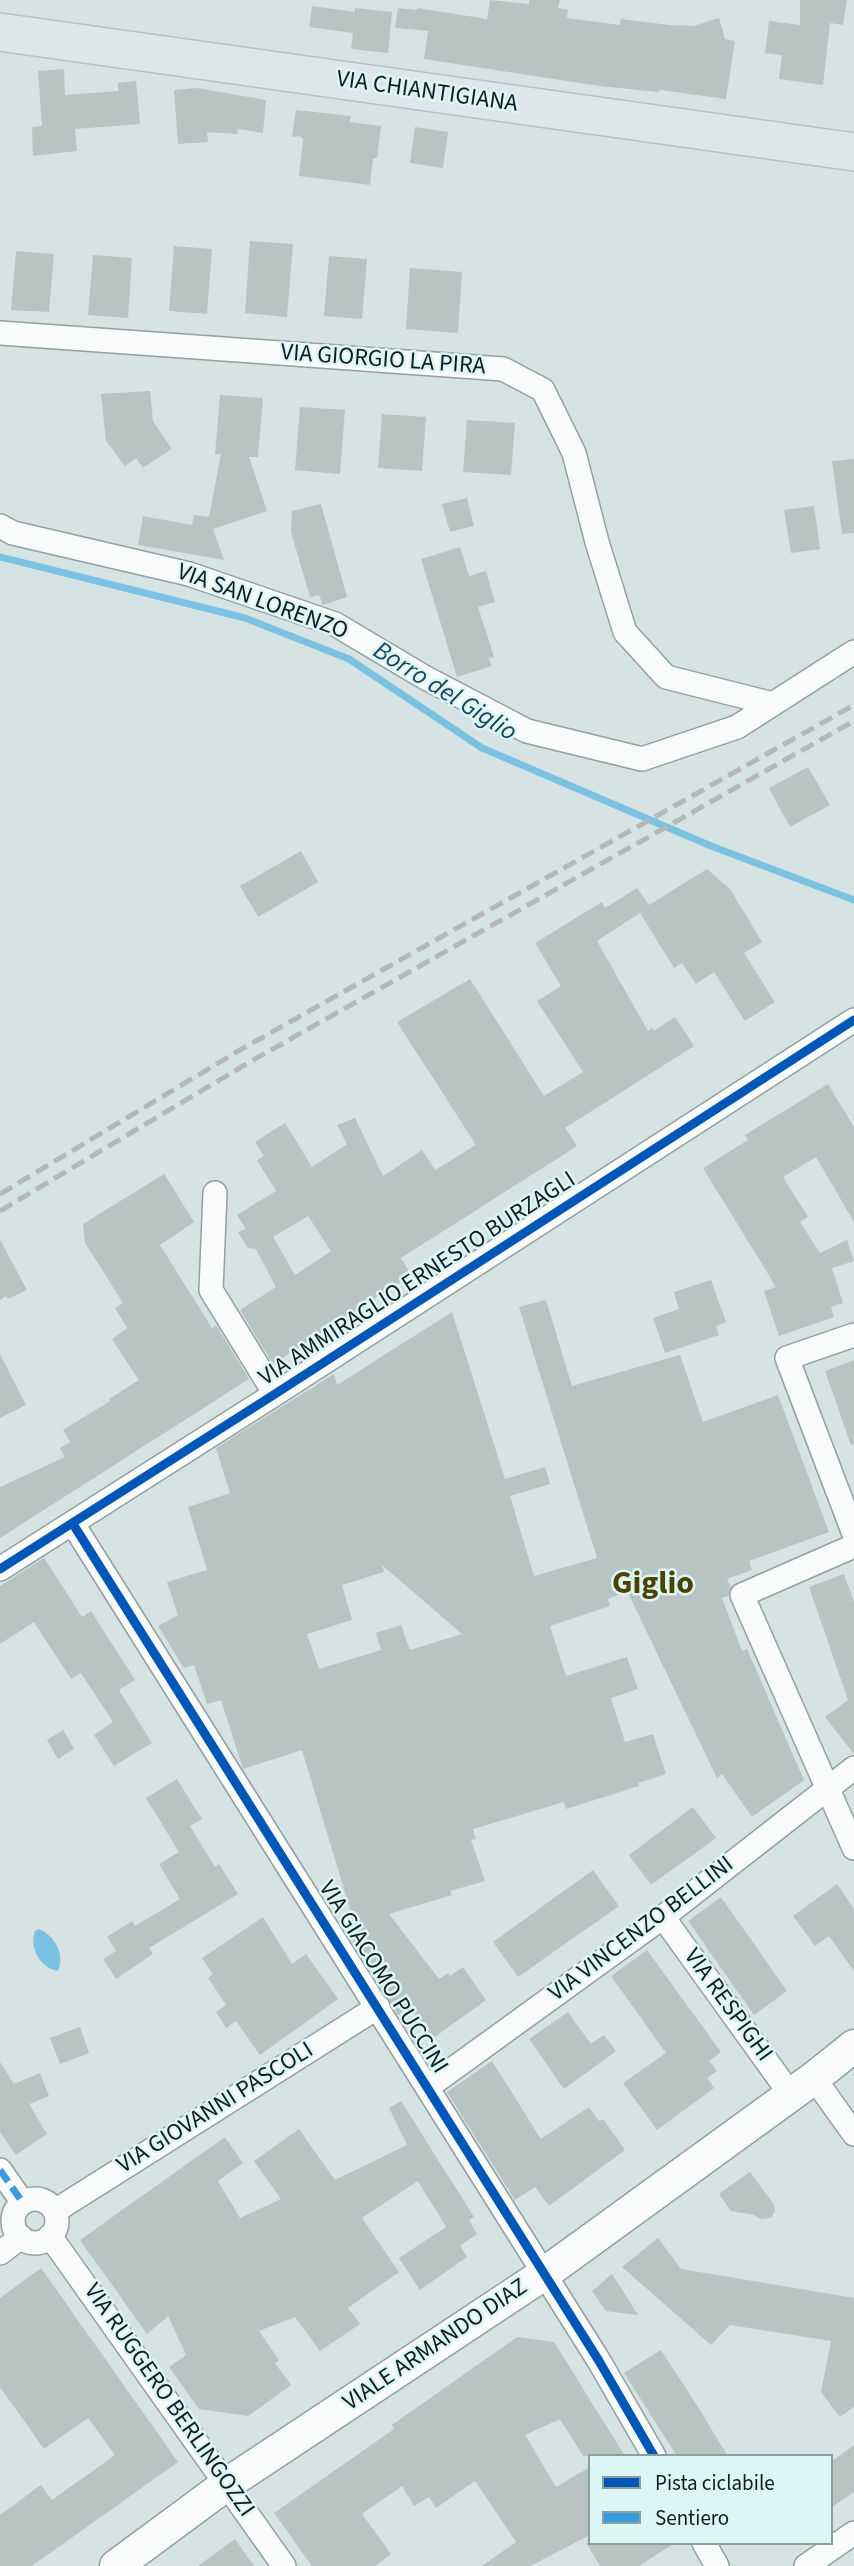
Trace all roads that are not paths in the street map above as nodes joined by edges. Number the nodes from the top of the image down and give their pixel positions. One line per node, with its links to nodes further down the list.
1 (0, 32): 2 (main road, VIA CHIANTIGIANA)
2 (854, 152)
3 (0, 332): 6 (street, VIA GIORGIO LA PIRA)
4 (0, 526): 6 (street, VIA SAN LORENZO)
5 (854, 652): 6 (street, VIA SAN LORENZO)
6 (773, 704)
7 (851, 1029): 10 (street, VIA AMMIRAGLIO ERNESTO BURZAGLI)
8 (215, 1193): 10 (street)
9 (854, 1335): 12 (street)
10 (275, 1394): 11 (street, VIA AMMIRAGLIO ERNESTO BURZAGLI)
11 (73, 1524): 13 (street, VIA AMMIRAGLIO ERNESTO BURZAGLI); 18 (street, VIA GIACOMO PUCCINI)
12 (853, 1533): 15 (street)
13 (0, 1569)
14 (854, 1768): 15 (street, VIA VINCENZO BELLINI)
15 (826, 1788): 16 (street); 17 (street, VIA VINCENZO BELLINI)
16 (854, 1848)
17 (663, 1917): 20 (street, VIA RESPIGHI); 21 (street, VIA VINCENZO BELLINI)
18 (378, 2007): 21 (street, VIA GIACOMO PUCCINI); 25 (street, VIA GIOVANNI PASCOLI)
19 (854, 2046): 20 (street, VIALE ARMANDO DIAZ)
20 (803, 2086): 22 (street, VIA RESPIGHI); 29 (street, VIALE ARMANDO DIAZ)
21 (428, 2088): 29 (street, VIA GIACOMO PUCCINI)
22 (854, 2134)
23 (0, 2170): 24 (street)
24 (23, 2203): 25 (street); 27 (street)
25 (55, 2211): 26 (street)
26 (50, 2236): 27 (street); 31 (street, VIA RUGGERO BERLINGOZZI)
27 (20, 2237): 28 (street)
28 (0, 2253)
29 (544, 2274): 30 (street, VIA GIACOMO PUCCINI); 31 (street, VIALE ARMANDO DIAZ)
30 (653, 2454)
31 (228, 2484): 34 (street, VIALE ARMANDO DIAZ); 35 (street, VIA RUGGERO BERLINGOZZI)
32 (854, 2533): 37 (street)
33 (705, 2545): 36 (street)
34 (116, 2566)
35 (284, 2566)
36 (717, 2566)
37 (806, 2566)

